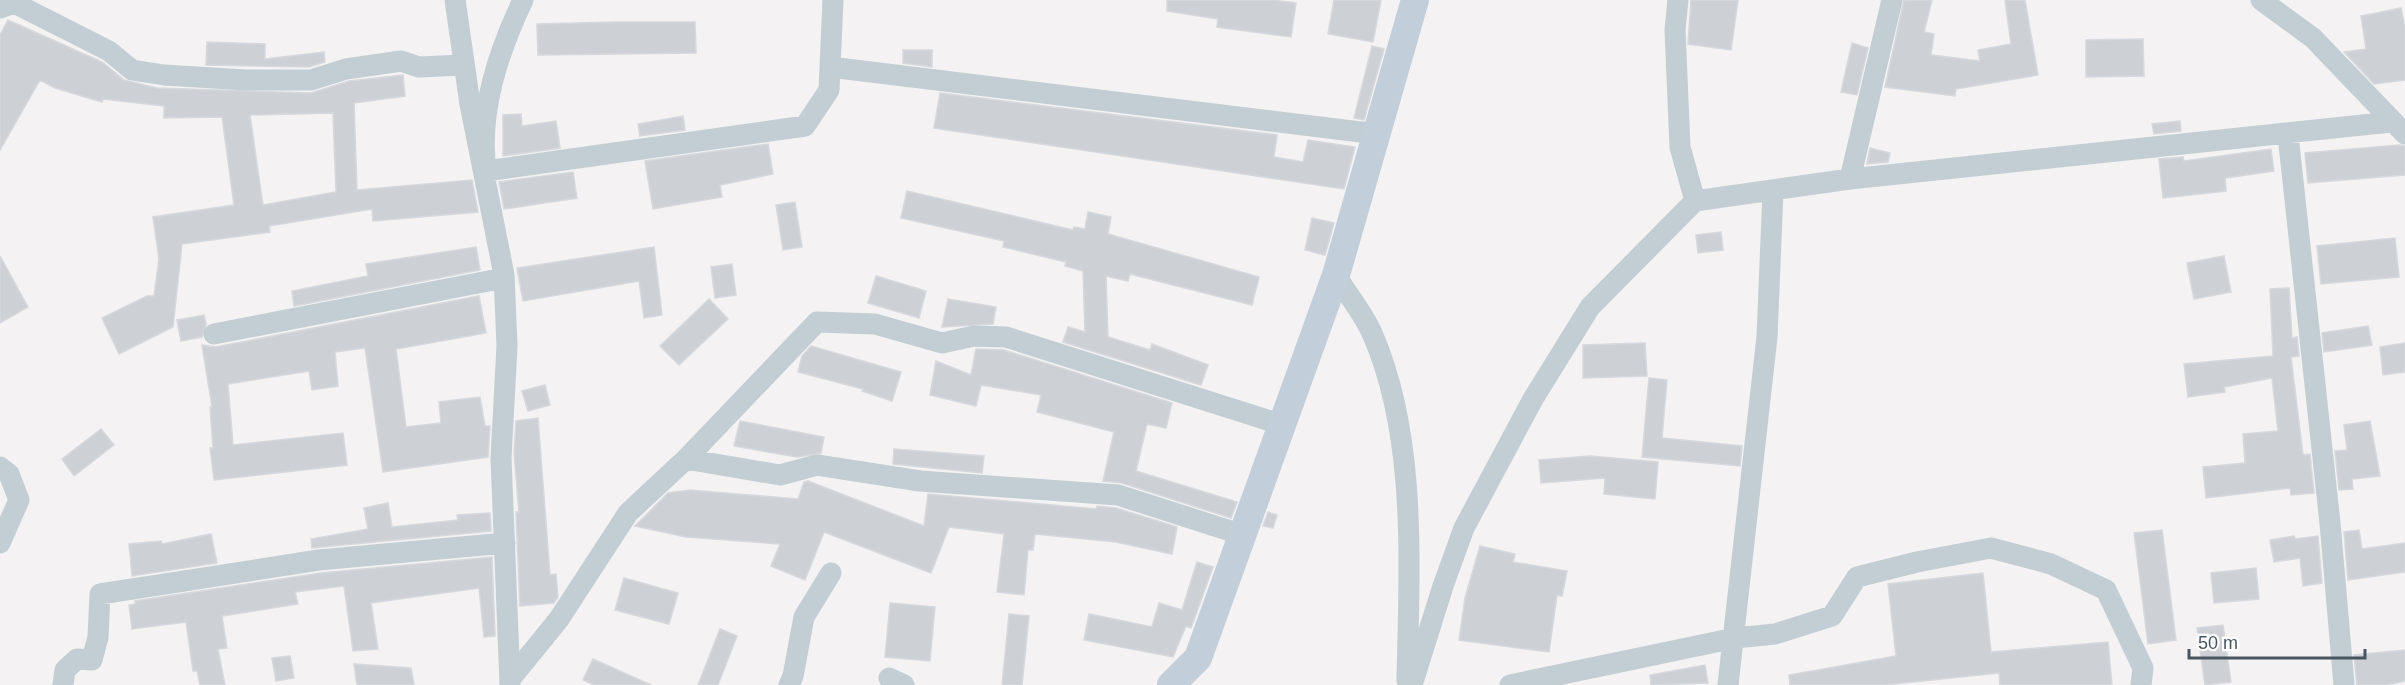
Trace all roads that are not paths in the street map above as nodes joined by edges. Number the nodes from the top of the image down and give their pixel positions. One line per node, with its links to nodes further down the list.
1 (455, 0): 9 (street)
2 (524, 0): 10 (street)
3 (833, 0): 10 (street)
4 (1415, 0): 12 (street)
5 (1678, 0): 16 (street)
6 (1892, 0): 14 (street)
7 (2261, 0): 11 (street)
8 (0, 8): 9 (street)
9 (464, 65): 18 (street)
10 (830, 67): 12 (street)
11 (2398, 128): 13 (street)
12 (1377, 134): 17 (street)
13 (2288, 135): 14 (street); 37 (street)
14 (1850, 179): 15 (street)
15 (1773, 192): 16 (street); 27 (street)
16 (1695, 201): 33 (street)
17 (1336, 275): 20 (street); 32 (street)
18 (504, 278): 19 (street); 25 (street)
19 (214, 334)
20 (1283, 425): 21 (street); 23 (street)
21 (686, 459): 23 (street); 28 (street)
22 (0, 467): 24 (street)
23 (1243, 535): 31 (street)
24 (0, 543)
25 (505, 543): 28 (street); 29 (street)
26 (831, 573): 30 (street)
27 (1734, 638): 34 (street); 35 (street); 36 (street)
28 (510, 681)
29 (63, 685)
30 (789, 685)
31 (1171, 685)
32 (1407, 685)
33 (1412, 685)
34 (1510, 685)
35 (1728, 685)
36 (2141, 685)
37 (2344, 685)

